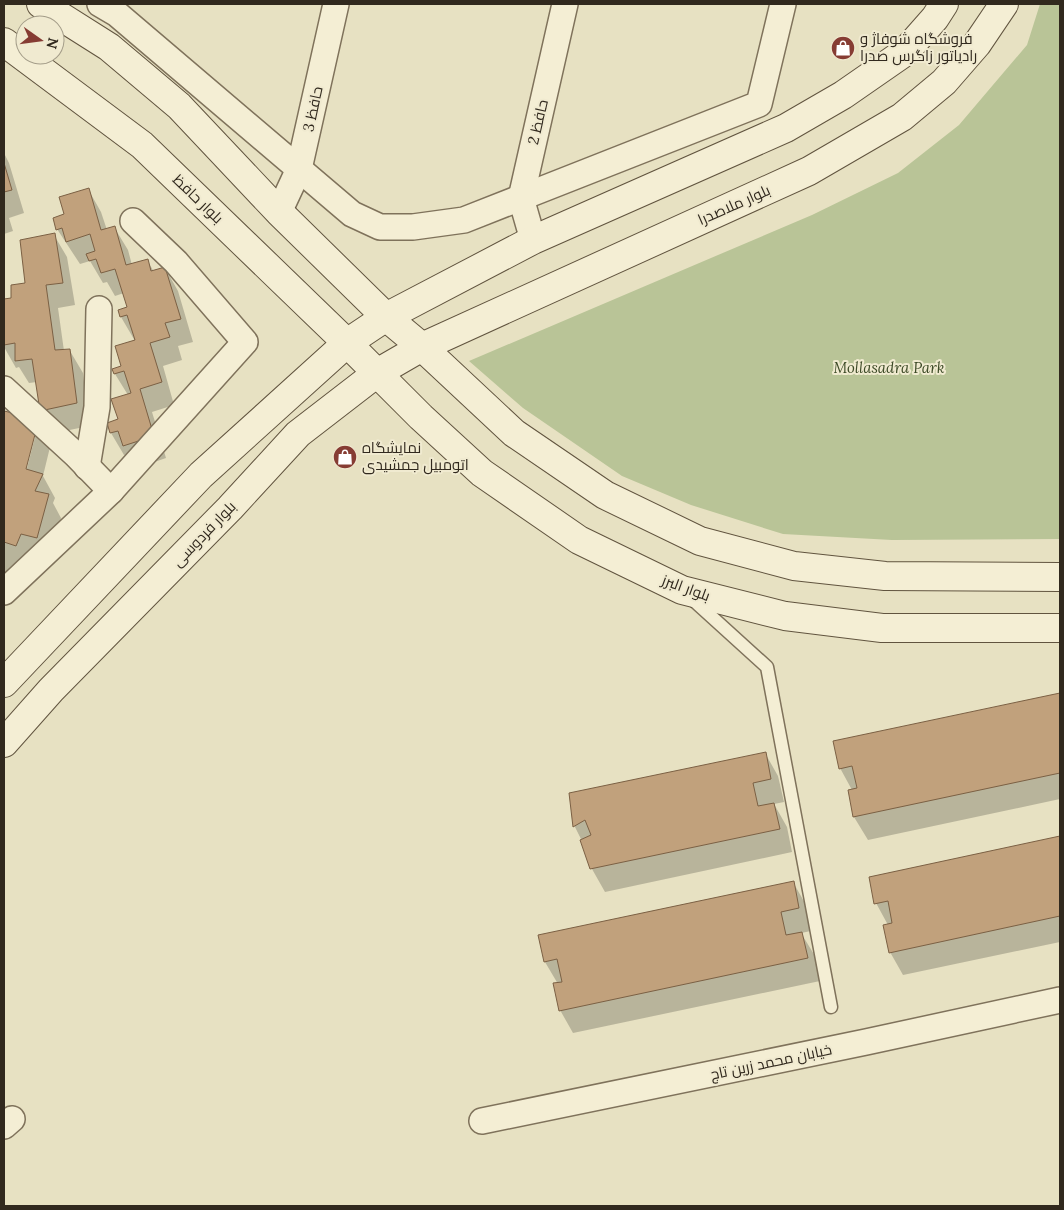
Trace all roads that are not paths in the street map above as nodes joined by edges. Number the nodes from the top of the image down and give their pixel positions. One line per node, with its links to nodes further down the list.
1 (41, 4): 9 (main road)
2 (336, 4): 10 (street, حافظ 3)
3 (565, 4): 11 (street, حافظ 2)
4 (782, 4): 11 (street)
5 (944, 4): 14 (main road)
6 (1004, 4): 18 (main road, بلوار ملاصدرا)
7 (112, 7): 9 (street); 10 (street)
8 (4, 42): 17 (main road, بلوار حافظ)
9 (109, 47): 12 (main road)
10 (299, 169): 11 (street); 12 (street, حافظ 3)
11 (521, 198): 14 (street, حافظ 2)
12 (279, 212): 16 (main road)
13 (133, 221): 22 (street)
14 (533, 240): 16 (main road)
15 (99, 309): 21 (street)
16 (386, 317): 17 (main road); 18 (main road)
17 (347, 343): 19 (main road, بلوار حافظ); 27 (main road)
18 (422, 347): 19 (main road, بلوار فردوسی); 23 (main road)
19 (377, 373): 24 (main road, بلوار البرز); 28 (main road, بلوار فردوسی)
20 (4, 389): 21 (street)
21 (88, 467): 22 (street)
22 (112, 492): 25 (street)
23 (1060, 577)
24 (682, 590): 26 (main road, بلوار البرز); 30 (lane)
25 (4, 592)
26 (1060, 628)
27 (4, 683)
28 (4, 743)
29 (1060, 1000): 31 (street, خیابان محمد زرین تاج)
30 (832, 1007)
31 (482, 1121)

